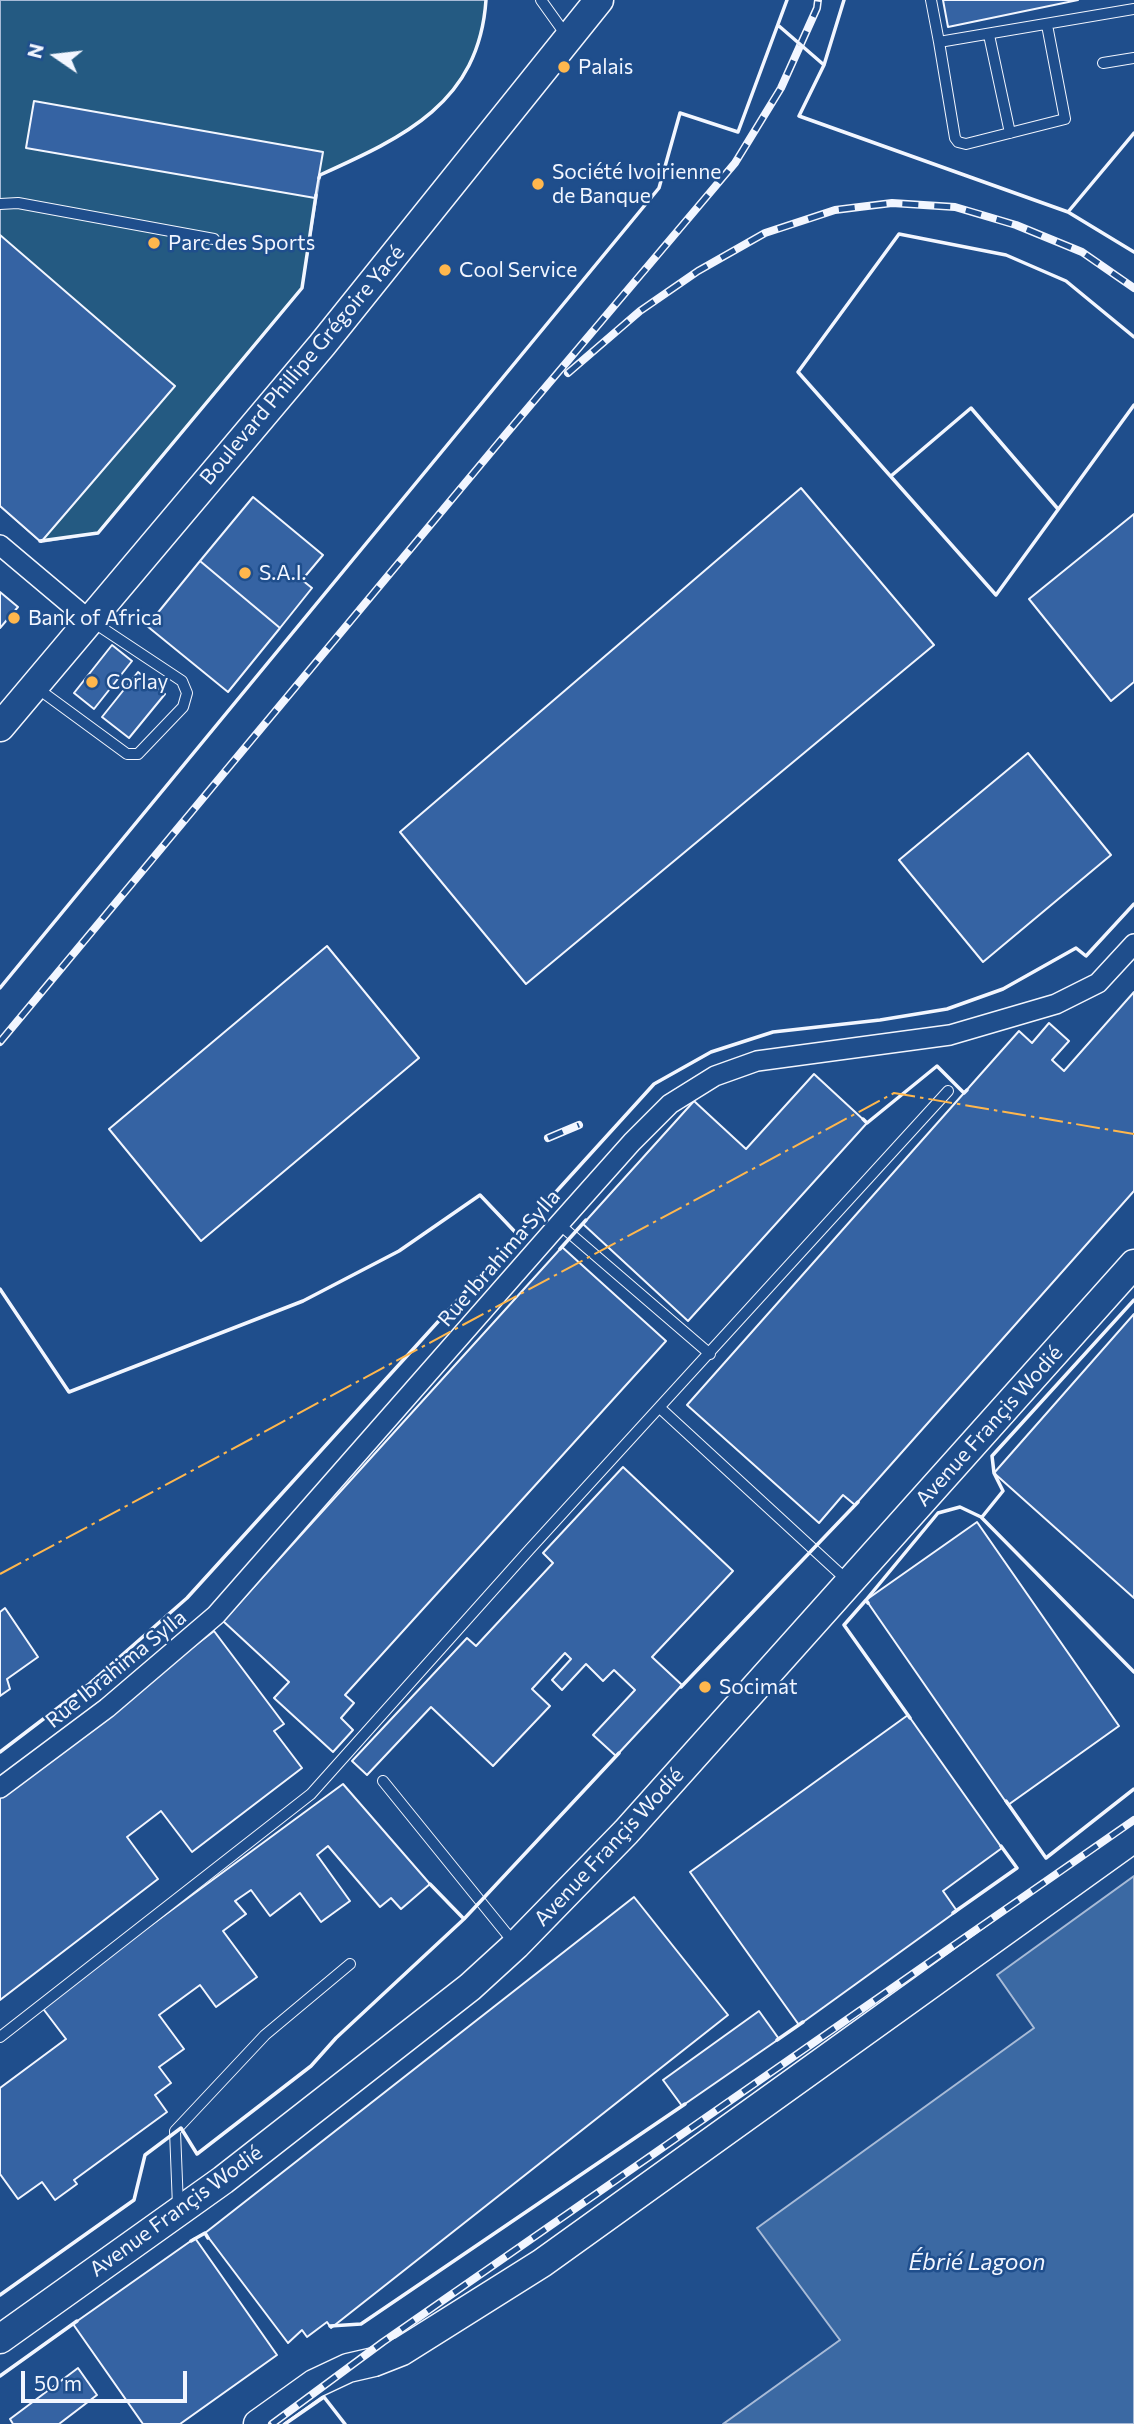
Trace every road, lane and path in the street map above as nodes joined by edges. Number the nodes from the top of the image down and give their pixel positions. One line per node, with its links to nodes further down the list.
1 (541, 0): 7 (lane)
2 (599, 0): 7 (main road, Boulevard Phillipe Grégoire Yacé)
3 (931, 0): 8 (lane)
4 (1134, 9): 5 (lane)
5 (1046, 25): 6 (lane); 11 (lane)
6 (989, 35): 8 (lane); 11 (lane)
7 (568, 38): 15 (main road, Boulevard Phillipe Grégoire Yacé)
8 (939, 42): 11 (lane)
9 (1134, 58): 10 (lane)
10 (1103, 63)
11 (1010, 134)
12 (0, 204): 13 (lane)
13 (214, 239)
14 (0, 545): 15 (street)
15 (89, 620): 16 (main road, Boulevard Phillipe Grégoire Yacé); 16 (lane)
16 (34, 686): 17 (main road, Boulevard Phillipe Grégoire Yacé)
17 (0, 727)
18 (1134, 944): 20 (street, Rue Ibrahima Sylla)
19 (948, 1091): 22 (lane)
20 (559, 1224): 22 (lane); 26 (street, Rue Ibrahima Sylla)
21 (1134, 1264): 24 (main road, Avenue Françis Wodié)
22 (709, 1354): 23 (lane)
23 (660, 1408): 24 (lane); 30 (lane)
24 (849, 1582): 28 (main road, Avenue Françis Wodié)
25 (383, 1781): 28 (lane)
26 (0, 1788)
27 (1134, 1838): 33 (main road)
28 (516, 1945): 31 (main road, Avenue Françis Wodié)
29 (350, 1964): 31 (lane)
30 (0, 2037)
31 (178, 2210): 32 (main road, Avenue Françis Wodié)
32 (0, 2339)
33 (258, 2424)

